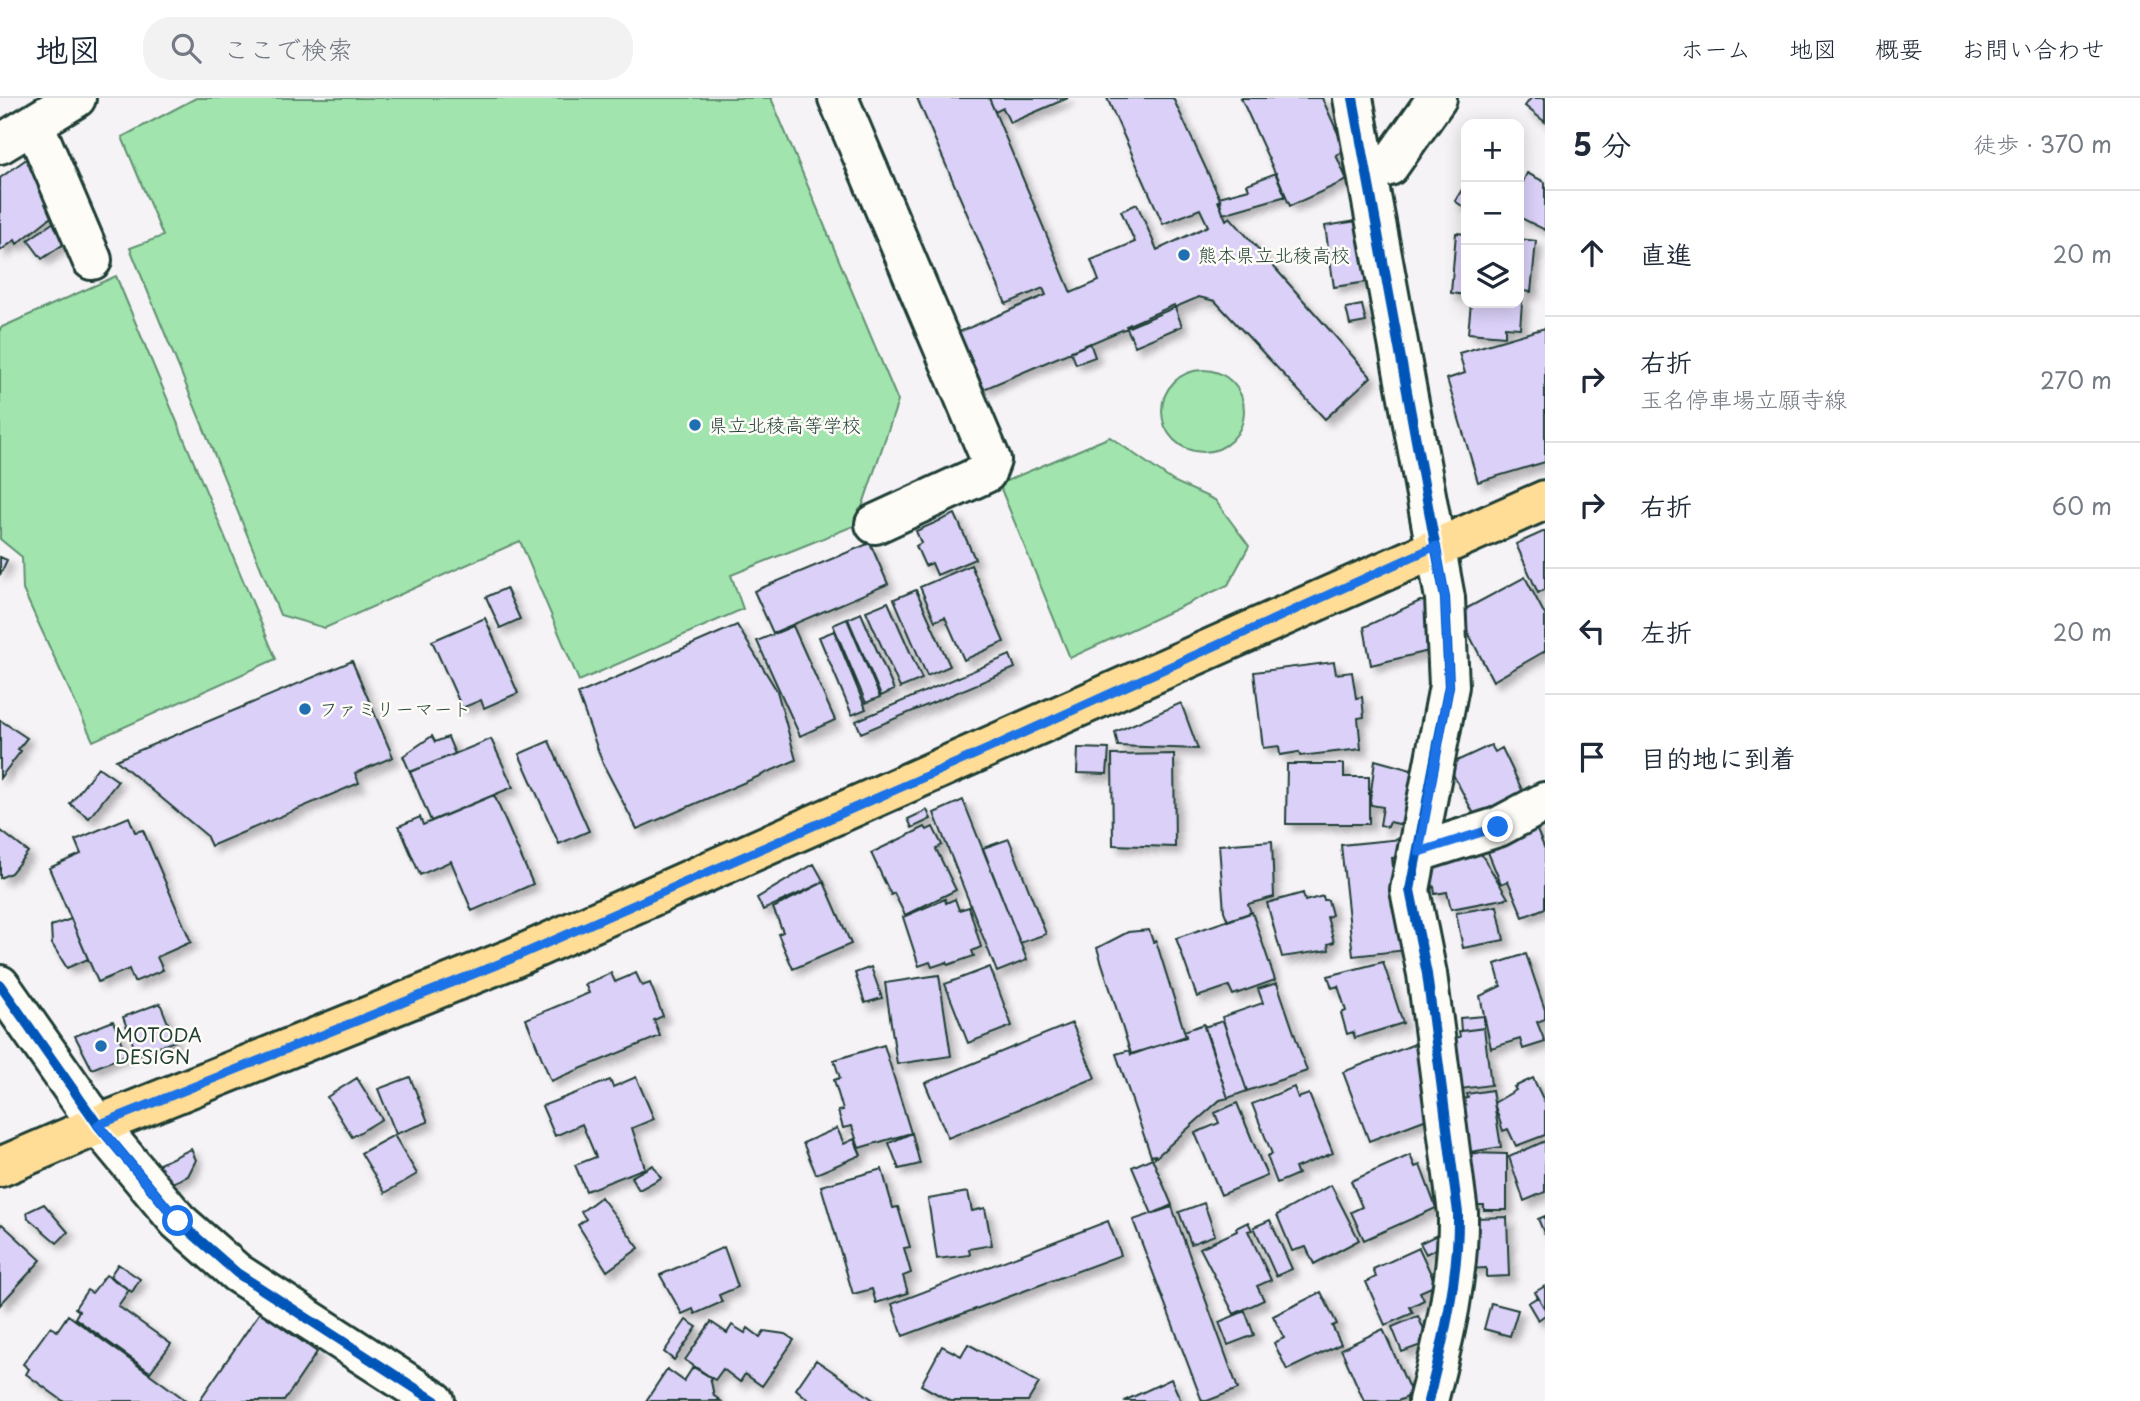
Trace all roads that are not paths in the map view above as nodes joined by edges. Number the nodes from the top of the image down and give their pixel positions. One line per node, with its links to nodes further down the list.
1 (76, 98): 5 (street)
2 (838, 98): 10 (street)
3 (1353, 98): 7 (street)
4 (1437, 98): 7 (street)
5 (34, 124): 6 (street); 8 (street)
6 (0, 144)
7 (1367, 172): 11 (street)
8 (92, 260)
9 (1545, 500): 11 (main road)
10 (875, 524)
11 (1436, 546): 13 (street); 15 (main road)
12 (1545, 802): 13 (street)
13 (1419, 852): 18 (street)
14 (0, 985): 15 (street)
15 (98, 1125): 16 (main road); 17 (street)
16 (0, 1167)
17 (435, 1401)
18 (1428, 1401)

